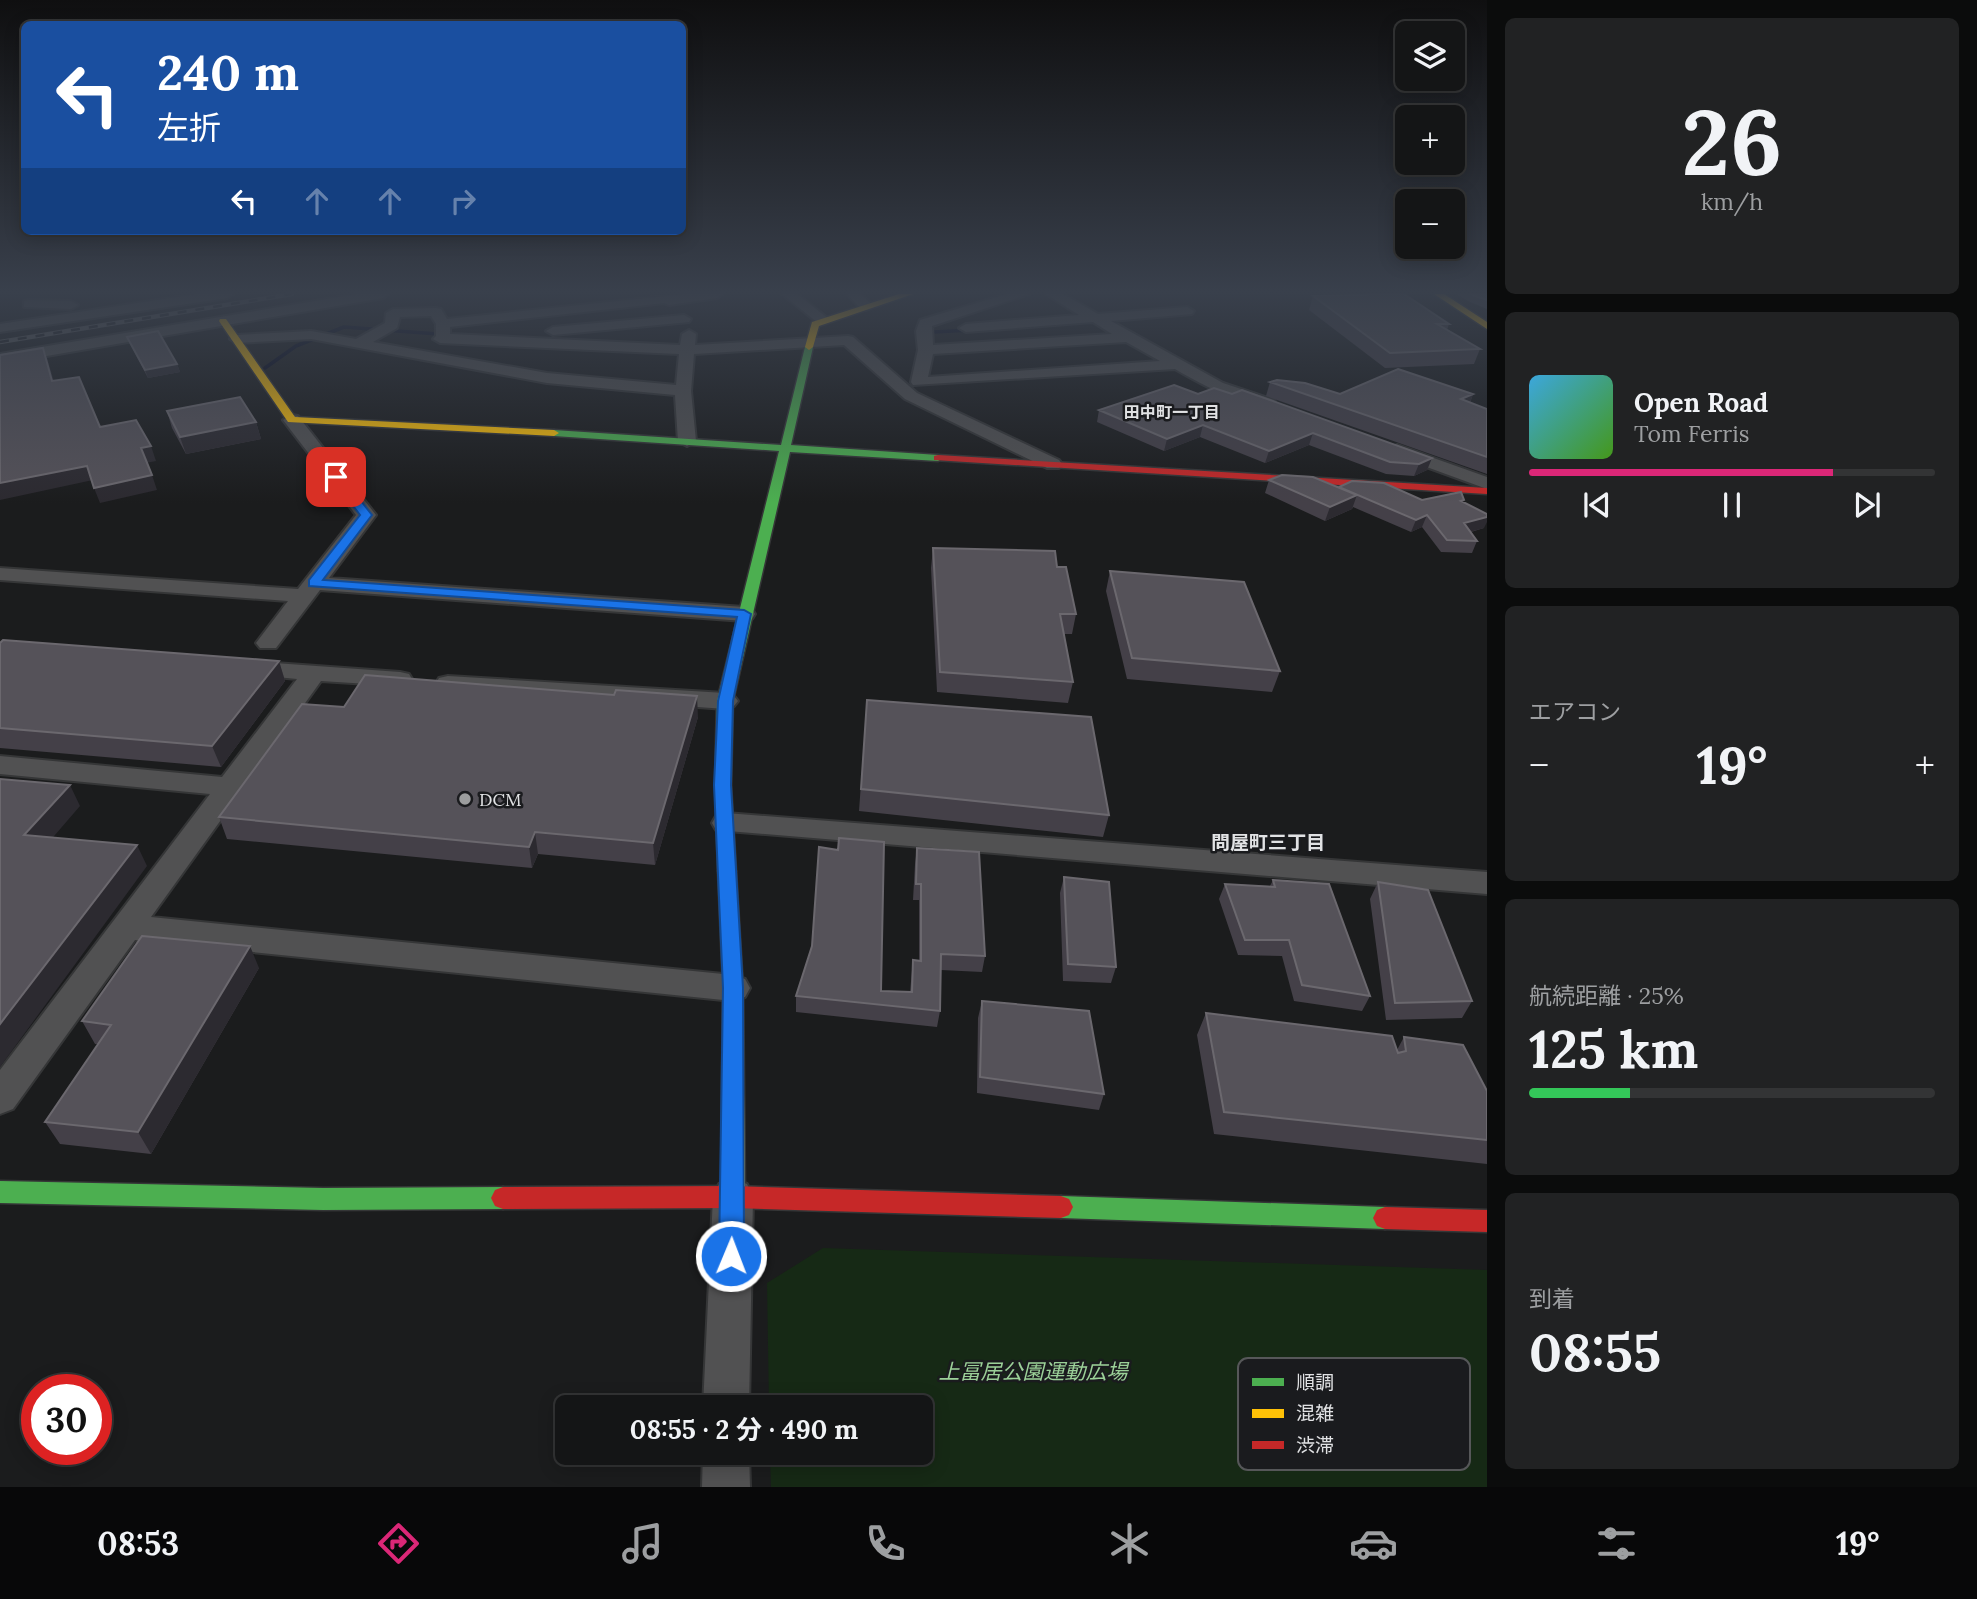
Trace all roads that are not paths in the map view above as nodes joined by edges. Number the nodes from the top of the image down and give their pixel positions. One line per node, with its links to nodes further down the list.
1 (254, 363): 11 (street)
2 (467, 363): 9 (street)
3 (686, 363): 9 (street)
4 (805, 363): 14 (street)
5 (880, 363): 8 (street)
6 (923, 363): 8 (street)
7 (1178, 364): 8 (street); 10 (street)
8 (916, 389): 15 (street)
9 (683, 391): 12 (street)
10 (1280, 408)
11 (292, 419): 12 (street); 19 (street)
12 (687, 441): 14 (street)
13 (1380, 443): 16 (street)
14 (783, 449): 15 (street); 20 (street)
15 (1052, 464): 17 (street)
16 (1487, 483)
17 (1487, 491)
18 (0, 574): 19 (street)
19 (309, 590): 20 (street); 21 (street)
20 (744, 614): 24 (street)
21 (268, 643)
22 (219, 666): 23 (street)
23 (314, 673): 24 (street); 26 (street)
24 (725, 701): 27 (street)
25 (0, 765): 26 (street)
26 (230, 787): 29 (street)
27 (726, 823): 28 (street); 30 (street)
28 (1487, 883)
29 (127, 927): 30 (street); 31 (street)
30 (733, 988): 33 (street)
31 (0, 1098)
32 (0, 1192): 33 (street)
33 (733, 1197): 34 (street); 35 (street)
34 (1487, 1221)
35 (726, 1395)
36 (726, 1465): 37 (street)
37 (726, 1487)

